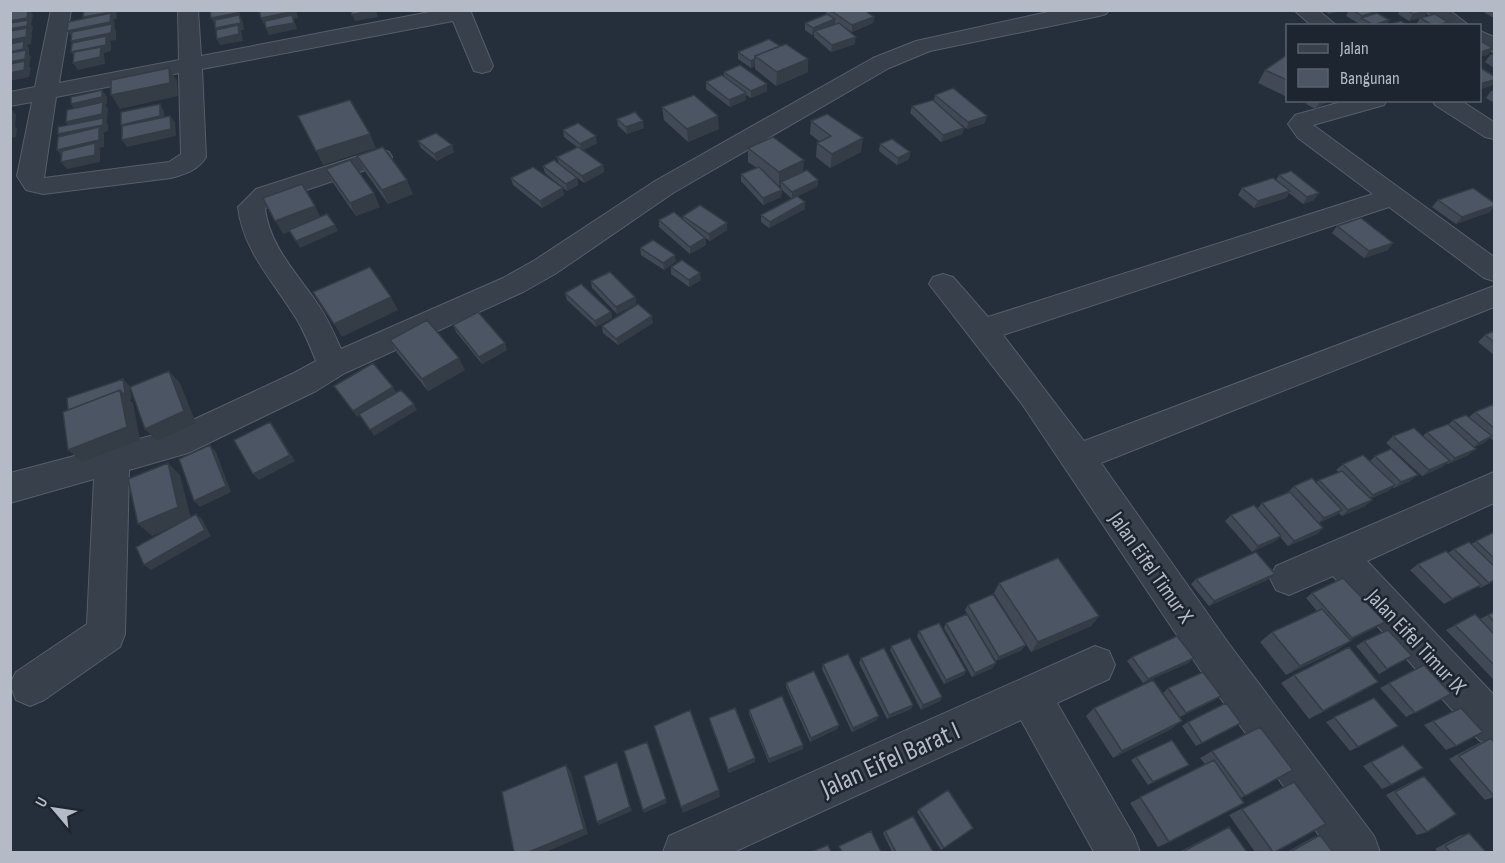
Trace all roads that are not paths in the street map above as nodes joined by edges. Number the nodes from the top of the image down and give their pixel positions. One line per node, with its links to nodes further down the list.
1 (61, 10): 13 (street)
2 (189, 10): 11 (street)
3 (1099, 10): 24 (street)
4 (1304, 10): 7 (street)
5 (1434, 10): 8 (street)
6 (460, 12): 11 (street); 12 (street)
7 (1324, 24)
8 (1457, 24)
9 (1481, 38): 10 (street)
10 (1494, 46)
11 (191, 63): 13 (street); 13 (street)
12 (482, 66)
13 (47, 93): 14 (street)
14 (10, 99)
15 (1369, 102): 19 (street)
16 (1446, 102): 17 (street)
17 (1494, 132)
18 (380, 157): 24 (street)
19 (1391, 197): 20 (street); 23 (street)
20 (1494, 271)
21 (943, 284): 23 (street, Jalan Eifel Timur X)
22 (1494, 296): 25 (street)
23 (983, 330): 25 (street, Jalan Eifel Timur X)
24 (334, 365): 26 (street)
25 (1077, 458): 37 (street, Jalan Eifel Timur X)
26 (112, 460): 28 (street); 32 (street)
27 (1494, 487): 29 (street)
28 (10, 488)
29 (1339, 556): 30 (street); 34 (street, Jalan Eifel Timur IX)
30 (1289, 578)
31 (1095, 665): 33 (street, Jalan Eifel Barat I)
32 (30, 686)
33 (1030, 695): 35 (street, Jalan Eifel Barat I); 36 (street)
34 (1494, 725)
35 (685, 852)
36 (1118, 852)
37 (1358, 852)

